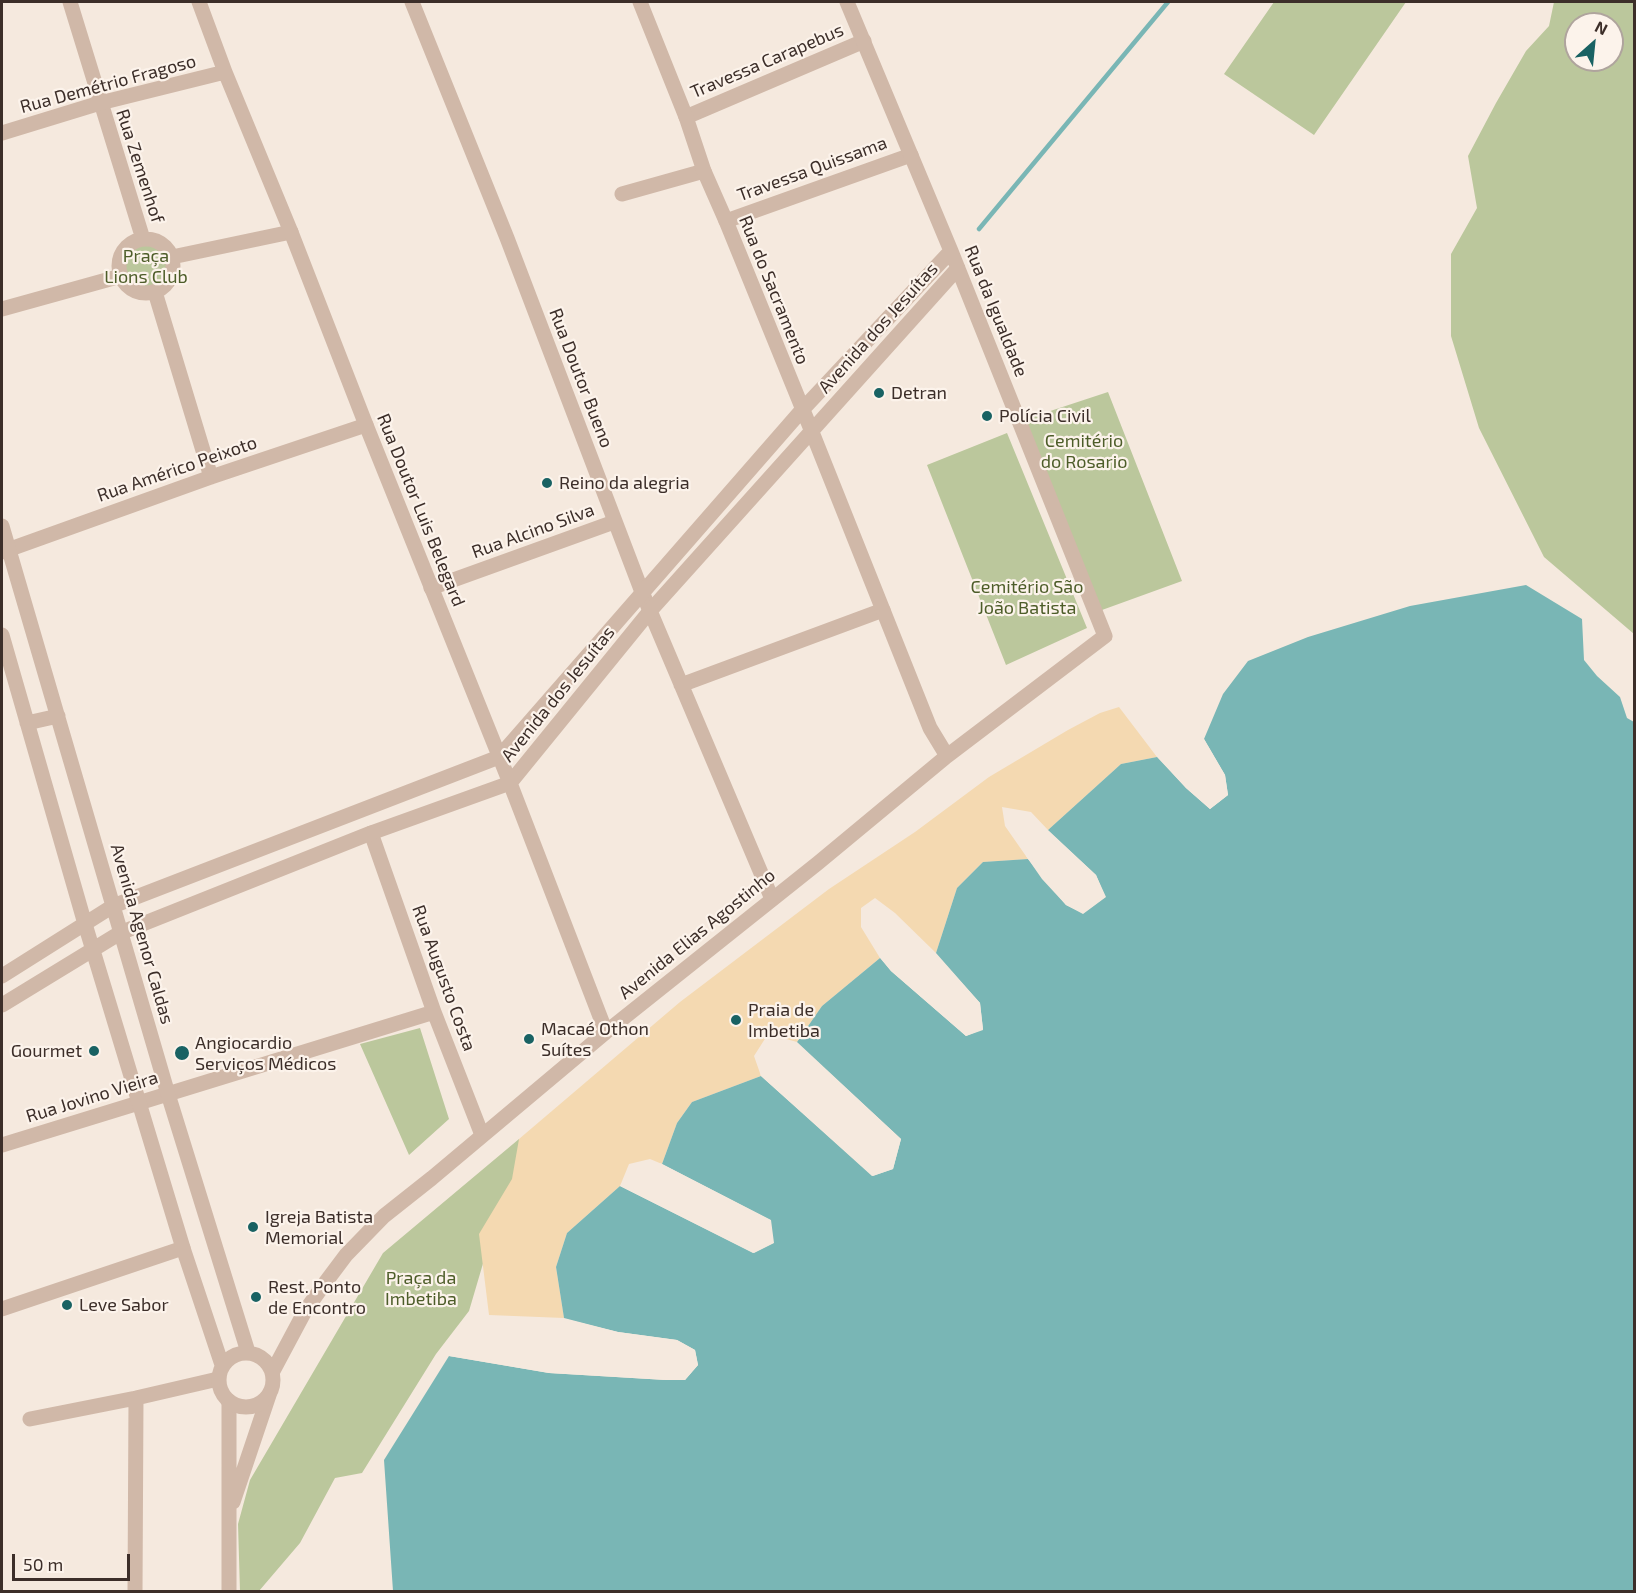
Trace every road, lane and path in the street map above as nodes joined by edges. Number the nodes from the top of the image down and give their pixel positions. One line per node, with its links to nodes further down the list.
1 (70, 2): 8 (street, Rua Zemenhof)
2 (199, 2): 7 (street, Rua Doutor Luis Belegard)
3 (412, 2): 27 (street, Rua Doutor Bueno)
4 (642, 2): 9 (street, Rua do Sacramento)
5 (848, 2): 6 (street, Rua da Igualdade)
6 (864, 41): 9 (street, Travessa Carapebus); 11 (street, Rua da Igualdade)
7 (225, 72): 8 (street, Rua Demétrio Fragoso); 15 (street, Rua Doutor Luis Belegard)
8 (100, 104): 10 (street, Rua Demétrio Fragoso); 16 (street, Rua Zemenhof)
9 (686, 117): 12 (street, Rua do Sacramento)
10 (2, 134)
11 (911, 155): 14 (street, Travessa Quissama); 17 (street, Rua da Igualdade)
12 (704, 171): 13 (street); 14 (street, Rua do Sacramento)
13 (622, 194)
14 (726, 221): 23 (street, Rua do Sacramento)
15 (291, 232): 18 (street); 24 (street, Rua Doutor Luis Belegard)
16 (143, 239): 18 (street); 20 (street)
17 (951, 251): 19 (street, Rua da Igualdade); 23 (street, Avenida dos Jesuítas)
18 (172, 257): 21 (street)
19 (958, 268): 25 (street, Avenida dos Jesuítas); 35 (street, Rua da Igualdade)
20 (121, 276): 21 (street); 22 (street)
21 (155, 292): 26 (street)
22 (2, 309)
23 (802, 410): 25 (street, Rua do Sacramento); 31 (street, Avenida dos Jesuítas)
24 (366, 425): 26 (street, Rua Américo Peixoto); 30 (street, Rua Doutor Luis Belegard)
25 (812, 432): 32 (street, Rua do Sacramento); 33 (street, Avenida dos Jesuítas)
26 (211, 477): 29 (street, Rua Américo Peixoto)
27 (614, 522): 30 (street, Rua Alcino Silva); 31 (street, Rua Doutor Bueno)
28 (2, 526): 29 (street, Avenida Agenor Caldas)
29 (5, 551): 37 (street, Avenida Agenor Caldas)
30 (431, 588): 40 (street, Rua Doutor Luis Belegard)
31 (642, 592): 33 (street, Rua Doutor Bueno); 40 (street, Avenida dos Jesuítas)
32 (883, 610): 36 (street); 39 (street, Rua do Sacramento)
33 (650, 611): 36 (street, Rua Doutor Bueno); 41 (street, Avenida dos Jesuítas)
34 (2, 635): 38 (street)
35 (1105, 636): 39 (street, Avenida Elias Agostinho)
36 (681, 685): 43 (street, Rua Doutor Bueno)
37 (57, 716): 38 (street); 44 (street, Avenida Agenor Caldas)
38 (27, 723): 45 (street)
39 (947, 756): 43 (street, Avenida Elias Agostinho)
40 (499, 757): 41 (street, Rua Doutor Luis Belegard); 44 (street, Avenida dos Jesuítas)
41 (510, 783): 42 (street, Avenida dos Jesuítas); 51 (street, Rua Doutor Luis Belegard)
42 (371, 833): 46 (street, Avenida dos Jesuítas); 50 (street, Rua Augusto Costa)
43 (772, 899): 51 (street, Avenida Elias Agostinho)
44 (113, 906): 45 (street, Avenida dos Jesuítas); 46 (street, Avenida Agenor Caldas)
45 (85, 924): 47 (street); 48 (street, Avenida dos Jesuítas)
46 (120, 933): 47 (street, Avenida dos Jesuítas); 52 (street, Avenida Agenor Caldas)
47 (93, 951): 49 (street, Avenida dos Jesuítas); 53 (street)
48 (2, 976)
49 (2, 1005)
50 (434, 1012): 52 (street, Rua Jovino Vieira); 54 (street, Rua Augusto Costa)
51 (606, 1032): 54 (street, Avenida Elias Agostinho)
52 (168, 1094): 53 (street, Rua Jovino Vieira); 58 (street, Avenida Agenor Caldas)
53 (139, 1103): 55 (street, Rua Jovino Vieira); 56 (street)
54 (482, 1135): 59 (street, Avenida Elias Agostinho)
55 (2, 1145)
56 (183, 1248): 57 (street); 60 (street)
57 (2, 1309)
58 (248, 1352): 59 (street); 60 (street)
59 (273, 1371): 61 (street)
60 (220, 1372): 62 (street); 63 (street)
61 (269, 1395): 63 (street); 65 (street)
62 (136, 1398): 64 (street); 66 (street)
63 (229, 1401): 65 (street)
64 (30, 1419)
65 (230, 1514): 67 (street)
66 (135, 1592)
67 (229, 1592)

